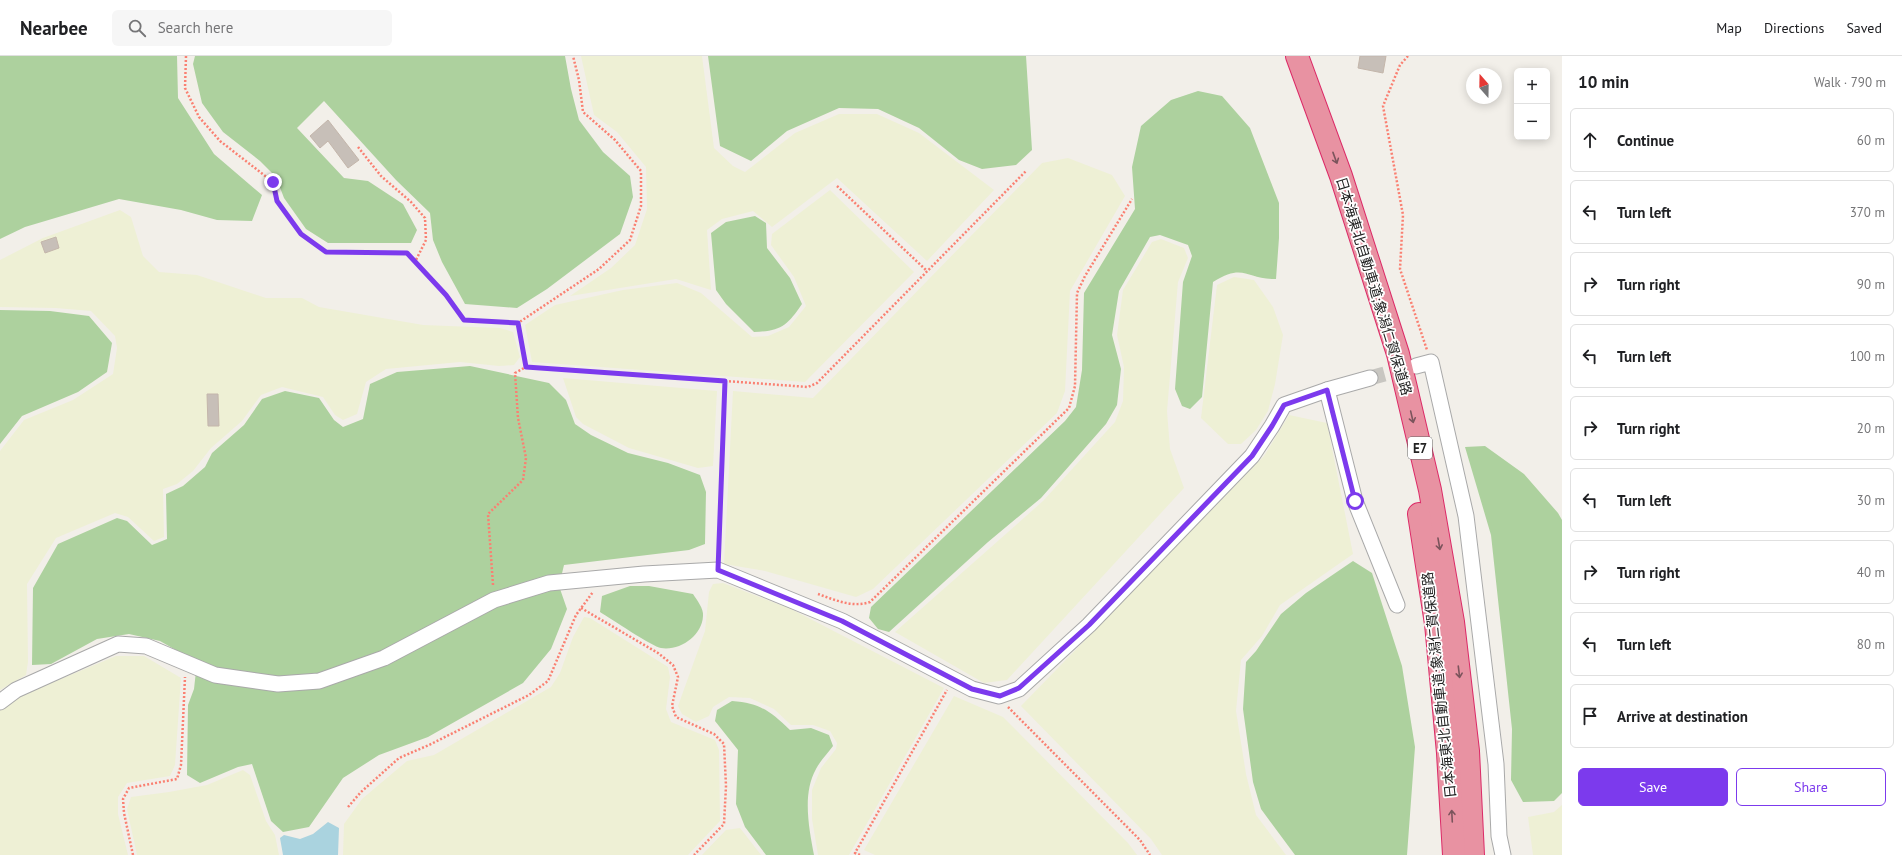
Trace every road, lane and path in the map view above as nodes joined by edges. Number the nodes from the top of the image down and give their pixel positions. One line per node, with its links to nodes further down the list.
1 (186, 56): 10 (path)
2 (573, 56): 12 (path)
3 (1283, 56): 34 (highway, 日本海東北自動車道;象潟仁賀保道路 / E7, one-way to 3)
4 (1297, 56): 35 (highway, 日本海東北自動車道;象潟仁賀保道路 / E7, one-way to 35)
5 (1408, 56): 13 (path)
6 (358, 147): 10 (path)
7 (1026, 171): 11 (path)
8 (837, 186): 11 (path)
9 (1132, 199): 21 (path)
10 (415, 262): 12 (path)
11 (927, 271): 17 (path)
12 (518, 323): 15 (path)
13 (1431, 362): 14 (street); 36 (street)
14 (1416, 366)
15 (526, 367): 17 (path); 22 (path)
16 (1370, 378): 18 (street)
17 (725, 381): 19 (path)
18 (1327, 390): 23 (street); 27 (street)
19 (718, 570): 20 (street); 26 (street)
20 (605, 578): 22 (street); 24 (path)
21 (814, 593)
22 (490, 602): 25 (street)
23 (1397, 604)
24 (581, 608): 29 (path); 31 (path)
25 (186, 662): 28 (street); 30 (path)
26 (953, 679): 27 (street); 32 (path)
27 (996, 695): 33 (path)
28 (0, 702)
29 (348, 808)
30 (133, 855)
31 (694, 855)
32 (860, 855)
33 (1150, 855)
34 (1454, 855)
35 (1473, 855)
36 (1503, 855)

